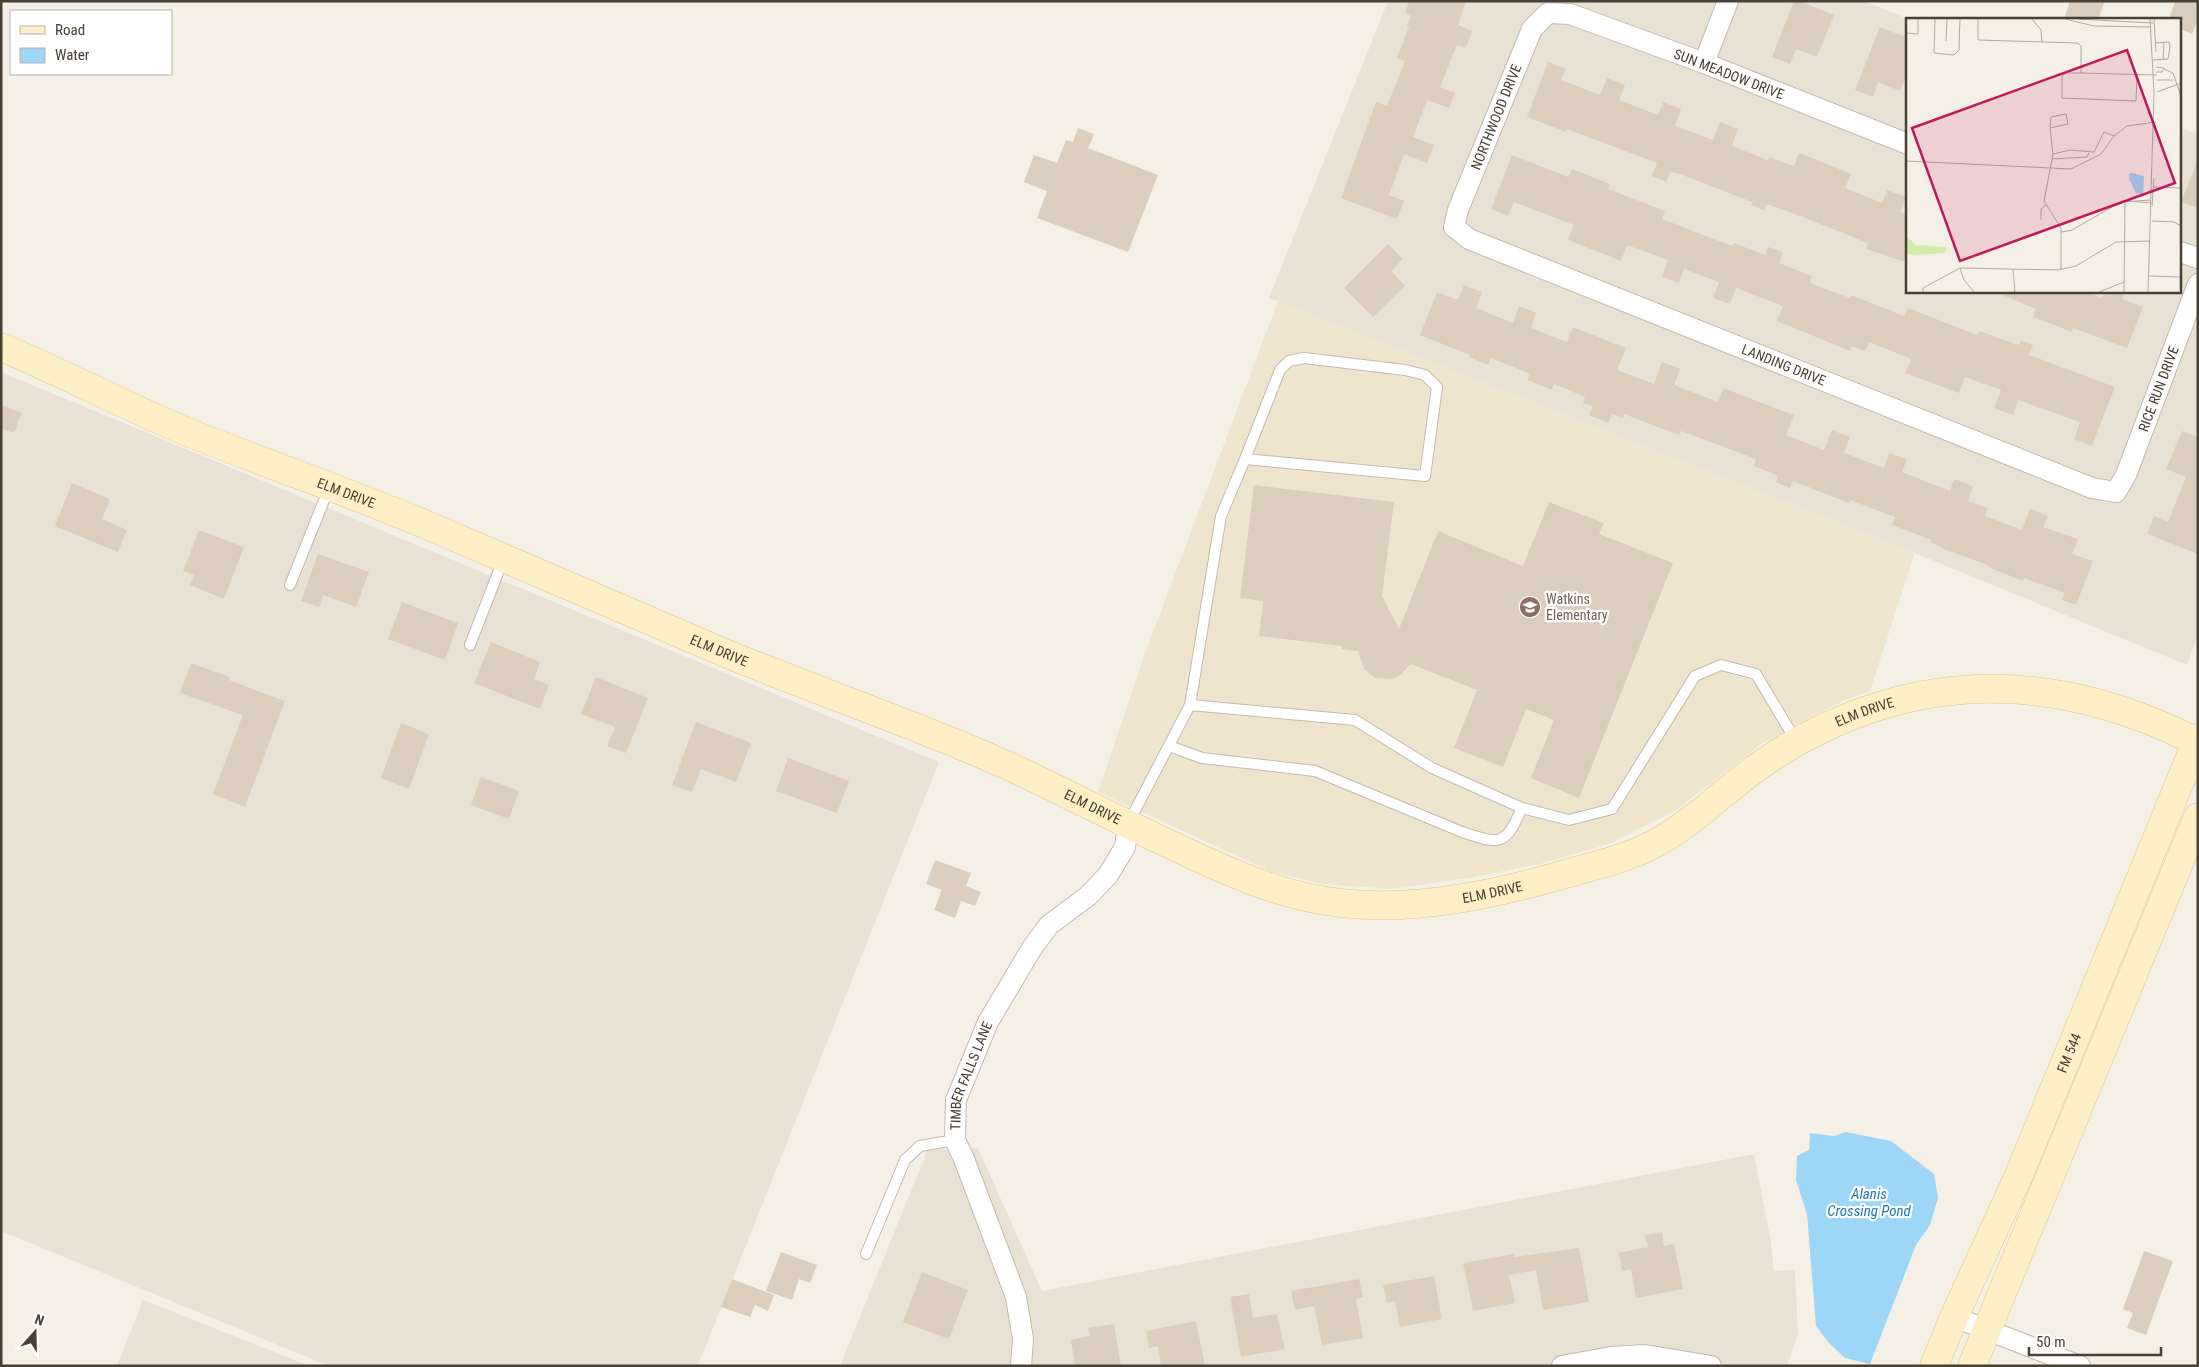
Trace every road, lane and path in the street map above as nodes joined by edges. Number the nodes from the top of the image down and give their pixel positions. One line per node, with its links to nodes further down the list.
1 (1728, 1): 3 (street)
2 (1548, 13): 3 (street, SUN MEADOW DRIVE); 5 (street, NORTHWOOD DRIVE)
3 (1704, 63): 4 (street, SUN MEADOW DRIVE)
4 (1906, 143)
5 (1454, 227): 12 (street, LANDING DRIVE)
6 (2182, 253): 7 (street)
7 (2198, 258)
8 (2198, 284): 12 (street, RICE RUN DRIVE)
9 (1, 347): 11 (street, ELM DRIVE)
10 (1246, 459): 10 (lane); 16 (lane)
11 (330, 487): 13 (street, ELM DRIVE); 14 (lane)
12 (2116, 492)
13 (503, 559): 15 (lane); 22 (street, ELM DRIVE)
14 (290, 585)
15 (470, 645)
16 (1190, 705): 19 (lane); 20 (lane)
17 (1796, 741): 18 (street, ELM DRIVE); 20 (lane); 22 (street, ELM DRIVE)
18 (2197, 741): 25 (street, FM 544)
19 (1169, 746): 20 (lane); 22 (lane)
20 (1522, 808)
21 (2198, 817): 26 (street)
22 (1128, 825): 23 (street, TIMBER FALLS LANE)
23 (955, 1140): 24 (lane); 28 (street, TIMBER FALLS LANE)
24 (866, 1254)
25 (1954, 1317): 26 (street); 31 (street, FM 544)
26 (1987, 1330): 32 (street); 33 (street)
27 (1688, 1364): 29 (street); 30 (street)
28 (1021, 1366)
29 (1562, 1366)
30 (1710, 1366)
31 (1934, 1366)
32 (1972, 1366)
33 (2080, 1366)

